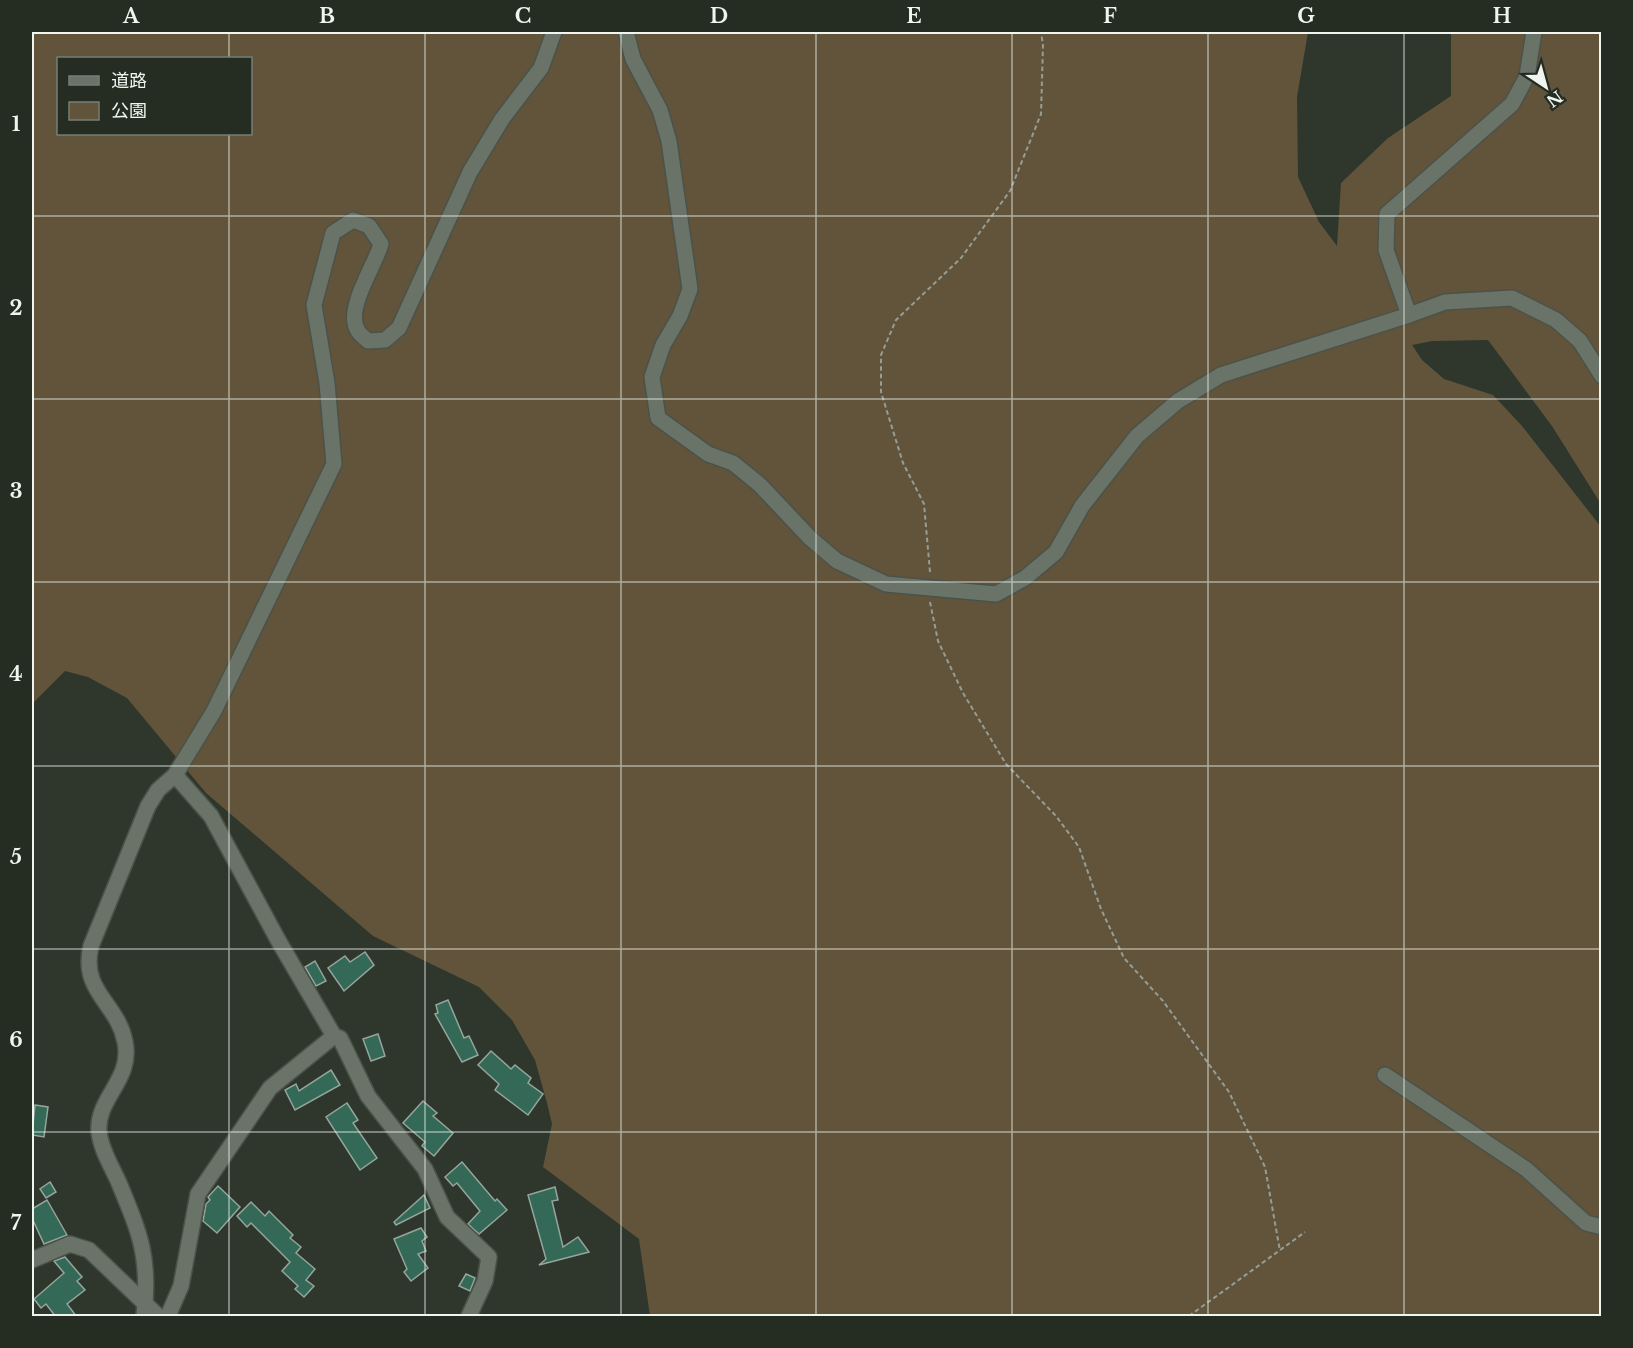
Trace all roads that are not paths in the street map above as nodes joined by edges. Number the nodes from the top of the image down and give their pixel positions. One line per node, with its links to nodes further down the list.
1 (554, 32): 6 (street)
2 (626, 32): 4 (street)
3 (1534, 32): 4 (street)
4 (1409, 315): 5 (street)
5 (1602, 376)
6 (175, 775): 7 (street); 11 (street)
7 (334, 1036): 13 (street); 14 (street)
8 (1384, 1075): 9 (street)
9 (1602, 1227)
10 (32, 1260): 11 (street)
11 (145, 1311): 12 (street)
12 (158, 1317)
13 (168, 1317)
14 (469, 1317)

